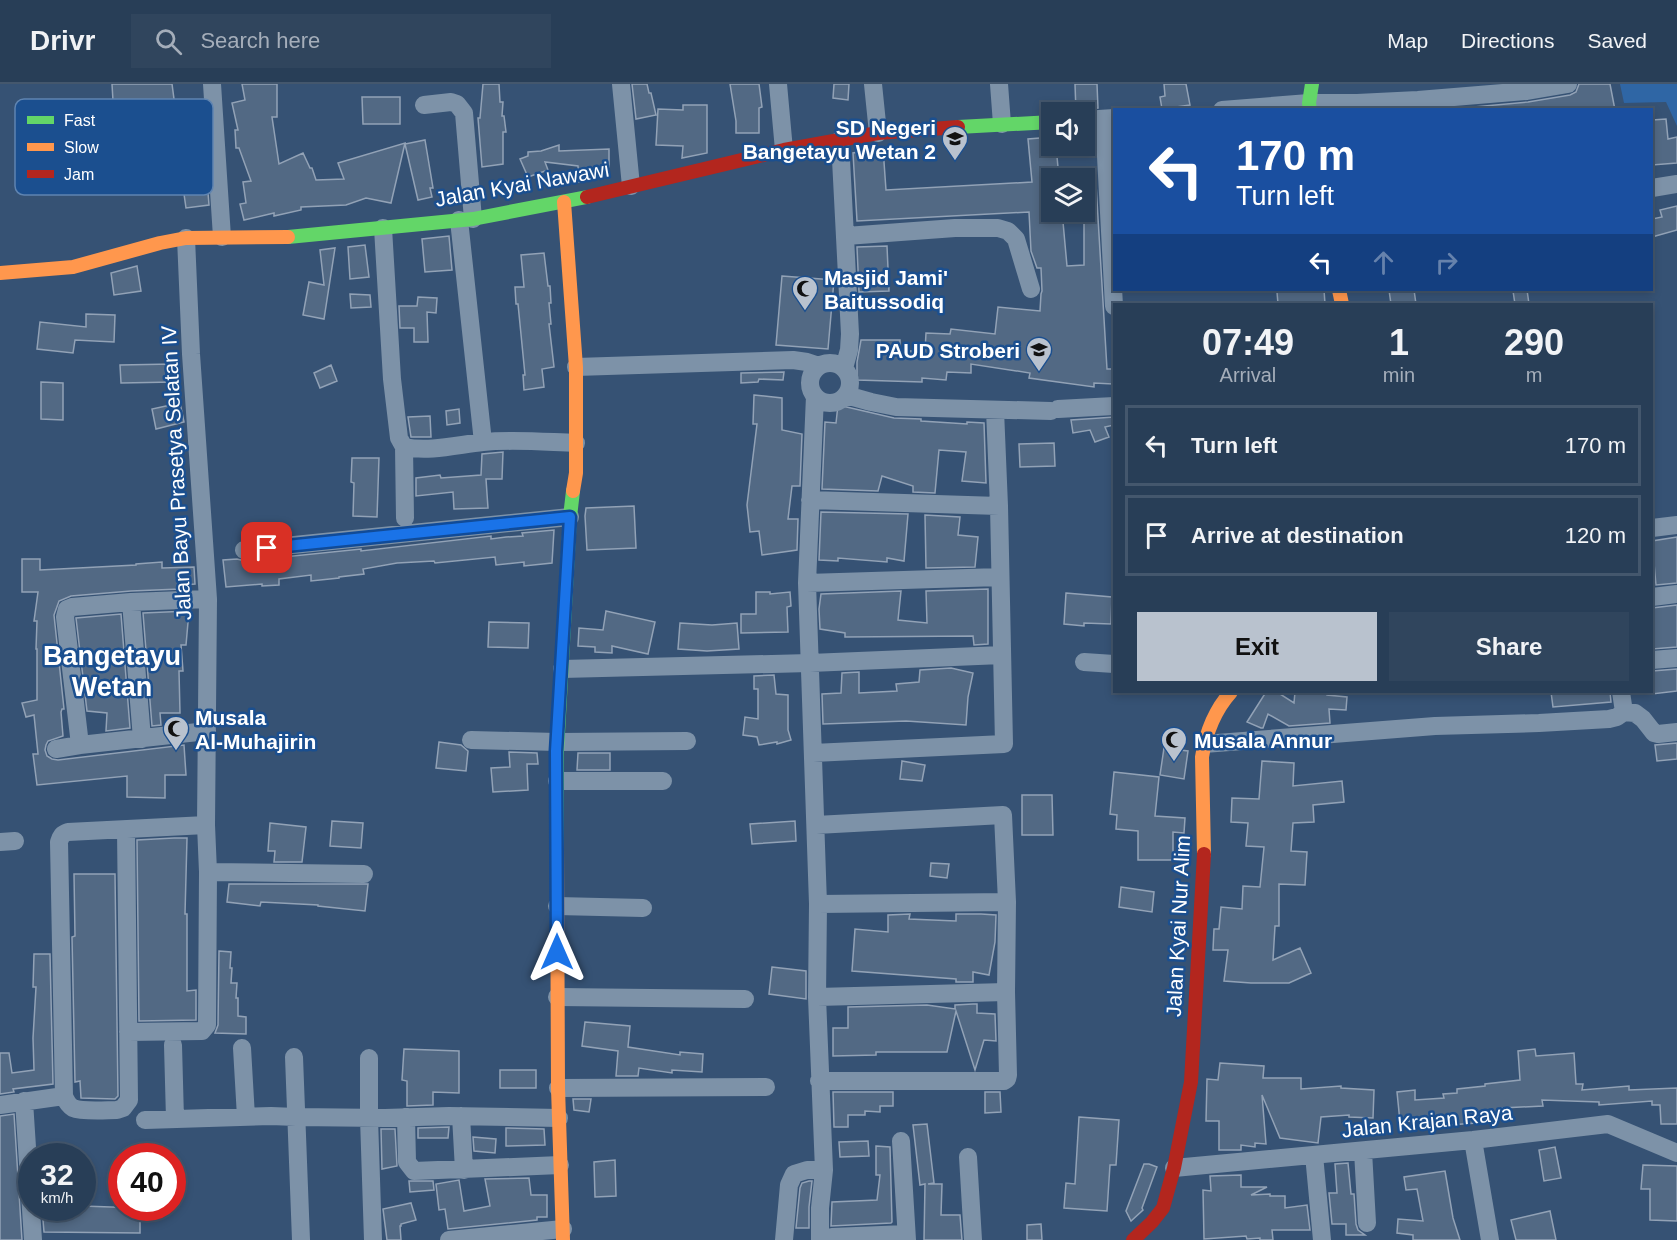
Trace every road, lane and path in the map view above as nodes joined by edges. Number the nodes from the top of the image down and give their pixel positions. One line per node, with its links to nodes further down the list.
1 (212, 84): 9 (street)
2 (621, 84): 20 (street)
3 (778, 84): 18 (street)
4 (873, 84): 16 (street)
5 (999, 84): 15 (street)
6 (1312, 84): 11 (street)
7 (1568, 84): 11 (street)
8 (213, 99): 26 (street)
9 (213, 99)
10 (423, 105): 23 (street)
11 (1310, 106): 12 (street)
12 (1266, 108)
13 (1109, 118): 28 (street)
14 (1041, 122): 15 (street, Jalan Kyai Nawawi)
15 (1002, 124): 16 (street, Jalan Kyai Nawawi)
16 (878, 133): 17 (street, Jalan Kyai Nawawi)
17 (840, 140): 18 (street, Jalan Kyai Nawawi); 25 (street)
18 (784, 150): 20 (street, Jalan Kyai Nawawi)
19 (1677, 184): 21 (street)
20 (631, 186): 22 (street, Jalan Kyai Nawawi)
21 (1653, 188)
22 (564, 202): 23 (street, Jalan Kyai Nawawi); 32 (street)
23 (466, 220): 24 (street, Jalan Kyai Nawawi); 38 (street)
24 (383, 228): 26 (street, Jalan Kyai Nawawi); 40 (street)
25 (846, 236): 30 (street); 33 (street)
26 (222, 237): 27 (street, Jalan Kyai Nawawi)
27 (186, 238): 29 (street, Jalan Kyai Nawawi); 52 (street, Jalan Bayu Prasetya Selatan IV)
28 (1113, 268)
29 (0, 273)
30 (1030, 289)
31 (819, 366): 32 (street); 33 (street); 35 (street)
32 (576, 367): 39 (street)
33 (844, 368): 34 (street)
34 (846, 395): 35 (street); 37 (street)
35 (815, 396): 41 (street)
36 (1113, 406): 37 (street)
37 (995, 410): 42 (street)
38 (483, 442): 39 (street); 40 (street)
39 (576, 443): 43 (street)
40 (404, 447): 44 (street)
41 (810, 500): 42 (street); 49 (street)
42 (999, 506): 48 (street)
43 (570, 517): 47 (street); 60 (street)
44 (405, 518)
45 (1677, 525): 46 (street)
46 (1653, 528)
47 (244, 550)
48 (1000, 577): 49 (street); 54 (street)
49 (807, 582): 58 (street)
50 (1677, 594): 51 (street)
51 (1653, 597)
52 (208, 599): 53 (street); 64 (street, Jalan Bayu Prasetya Selatan IV)
53 (131, 602): 66 (street); 71 (street)
54 (1002, 656): 58 (street); 73 (street)
55 (1677, 658): 56 (street)
56 (1653, 660)
57 (1084, 662): 59 (street)
58 (810, 663): 60 (street); 73 (street)
59 (1113, 664)
60 (562, 669): 69 (street)
61 (1230, 693): 70 (street, Jalan Kyai Nur Alim)
62 (1621, 693): 63 (street)
63 (1624, 712): 65 (street); 70 (street)
64 (207, 731): 66 (street); 76 (street, Jalan Bayu Prasetya Selatan IV)
65 (1677, 732)
66 (142, 739): 71 (street)
67 (471, 740): 69 (street)
68 (687, 741): 69 (street)
69 (557, 742): 74 (street)
70 (1204, 744): 115 (street, Jalan Kyai Nur Alim)
71 (80, 745): 72 (street)
72 (56, 749)
73 (813, 753): 77 (street)
74 (557, 781): 75 (street); 83 (street)
75 (663, 781)
76 (206, 825): 78 (street); 79 (street, Jalan Bayu Prasetya Selatan IV)
77 (816, 825): 81 (street); 82 (street)
78 (126, 830): 89 (street); 97 (street)
79 (208, 872): 80 (street); 89 (street, Jalan Bayu Prasetya Selatan IV)
80 (364, 874)
81 (1007, 902): 82 (street); 85 (street)
82 (818, 904): 87 (street)
83 (557, 906): 84 (street); 86 (street)
84 (643, 908)
85 (1006, 992): 87 (street); 94 (street)
86 (557, 997): 88 (street); 96 (street)
87 (816, 997): 94 (street)
88 (745, 999)
89 (128, 1032): 97 (street)
90 (173, 1045): 106 (street)
91 (242, 1048): 101 (street)
92 (294, 1058): 103 (street)
93 (369, 1058): 104 (street)
94 (819, 1082): 117 (street)
95 (766, 1087): 96 (street)
96 (558, 1088): 105 (street)
97 (64, 1096): 98 (street)
98 (24, 1101): 99 (street); 123 (street)
99 (0, 1104)
100 (460, 1116): 102 (street); 105 (street); 116 (street)
101 (246, 1117): 103 (street); 106 (street)
102 (405, 1117): 104 (street); 116 (street)
103 (296, 1118): 104 (street); 124 (street)
104 (369, 1118): 125 (street)
105 (559, 1118): 114 (street)
106 (175, 1119): 107 (street)
107 (145, 1120)
108 (1473, 1140): 110 (street, Jalan Krajan Raya); 111 (street, Jalan Krajan Raya); 130 (street)
109 (902, 1141): 120 (street)
110 (1362, 1150): 112 (street, Jalan Krajan Raya); 118 (street)
111 (1677, 1153)
112 (1314, 1155): 115 (street, Jalan Krajan Raya); 129 (street)
113 (968, 1157): 128 (street)
114 (560, 1165): 116 (street); 119 (street)
115 (1174, 1168): 121 (street, Jalan Kyai Nur Alim)
116 (464, 1170)
117 (824, 1170): 122 (street); 127 (street)
118 (1367, 1223)
119 (563, 1235): 126 (street)
120 (907, 1237): 122 (street)
121 (1140, 1237)
122 (826, 1238)
123 (33, 1240)
124 (302, 1240)
125 (373, 1240)
126 (448, 1240)
127 (784, 1240)
128 (973, 1240)
129 (1322, 1240)
130 (1490, 1240)

